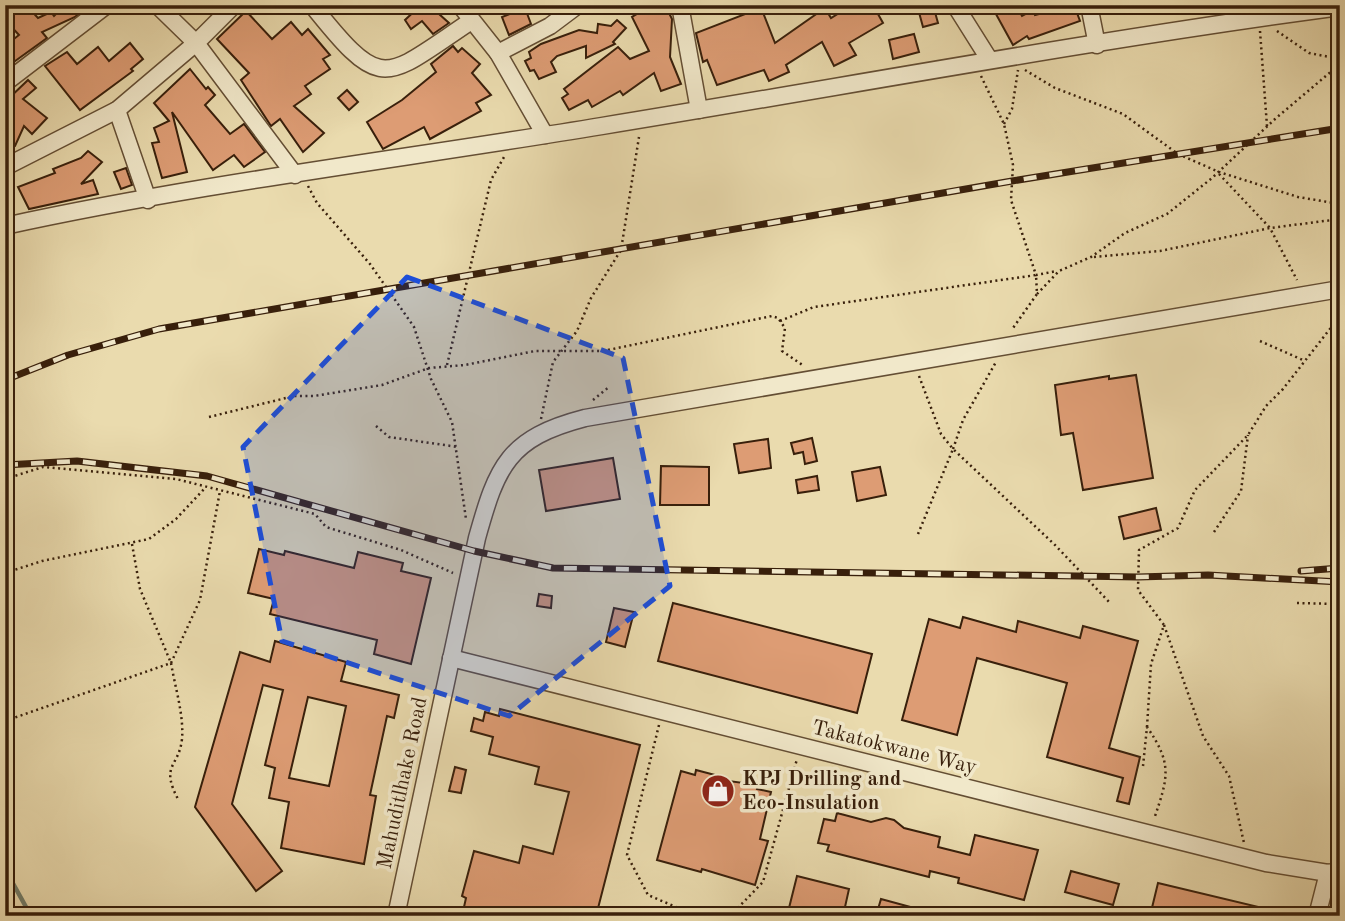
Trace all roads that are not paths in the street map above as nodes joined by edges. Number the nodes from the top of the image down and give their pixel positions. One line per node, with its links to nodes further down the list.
1 (107, 5): 17 (street)
2 (157, 5): 13 (street)
3 (234, 5): 13 (street)
4 (313, 5): 12 (street)
5 (460, 5): 12 (street)
6 (578, 5): 15 (street)
7 (680, 5): 19 (street)
8 (955, 5): 16 (street)
9 (1089, 5): 14 (street)
10 (1340, 7): 11 (street)
11 (1269, 19): 14 (street)
12 (471, 21): 15 (street)
13 (196, 43): 18 (street); 22 (street)
14 (1097, 45): 16 (street)
15 (498, 53): 20 (street)
16 (984, 65): 19 (street)
17 (5, 83)
18 (117, 110): 21 (street); 23 (street)
19 (699, 110): 20 (street)
20 (545, 135): 22 (street)
21 (5, 167)
22 (300, 177): 23 (street)
23 (148, 200): 24 (street)
24 (5, 225)
25 (1340, 289): 26 (street, Mahuditlhake Road)
26 (451, 659): 27 (street, Takatokwane Way); 28 (street, Mahuditlhake Road)
27 (1334, 872): 29 (street)
28 (396, 916)
29 (1317, 916)

